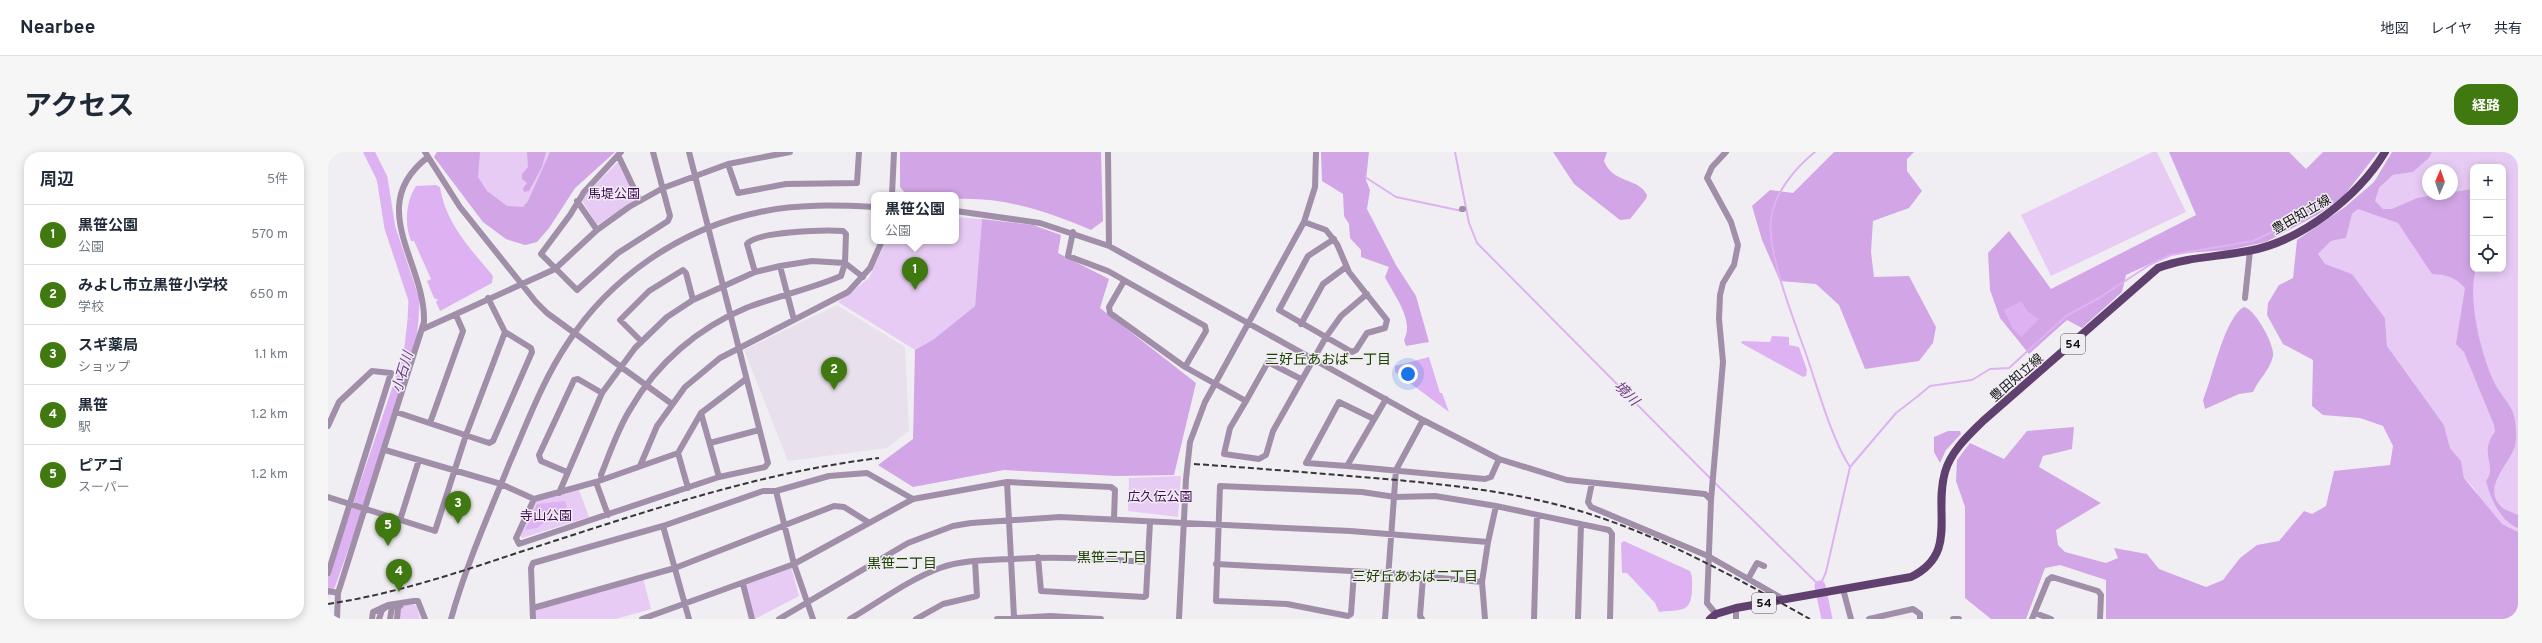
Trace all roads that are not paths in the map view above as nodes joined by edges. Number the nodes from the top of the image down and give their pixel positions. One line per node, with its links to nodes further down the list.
1 (653, 152): 14 (street)
2 (689, 152): 13 (street)
3 (790, 152): 12 (street)
4 (859, 152): 12 (street)
5 (894, 152): 15 (street)
6 (1108, 152): 26 (street)
7 (1316, 152): 20 (street)
8 (1726, 152): 94 (street)
9 (2385, 152): 27 (main road, 豊田知立線 / 54)
10 (619, 153): 16 (street); 17 (street)
11 (427, 154): 35 (street); 47 (street)
12 (728, 164): 13 (street)
13 (695, 175): 14 (street); 21 (street)
14 (663, 188): 17 (street); 31 (street)
15 (892, 192)
16 (577, 201): 22 (street); 31 (street)
17 (640, 201): 22 (street)
18 (871, 207): 21 (street)
19 (959, 211): 23 (street)
20 (1304, 222): 24 (street); 45 (street)
21 (708, 229): 36 (street); 49 (street)
22 (597, 230): 31 (street)
23 (1073, 232): 26 (street); 34 (street)
24 (1334, 239): 30 (street); 46 (street)
25 (881, 244): 33 (street)
26 (1109, 246): 45 (street)
27 (2250, 251): 40 (street); 128 (main road, 豊田知立線 / 54)
28 (845, 263): 29 (street); 32 (street); 33 (street); 37 (street)
29 (780, 266): 32 (street); 37 (street)
30 (1346, 267): 38 (street); 46 (street)
31 (555, 269): 35 (street)
32 (755, 272): 36 (street)
33 (863, 277): 44 (street)
34 (1124, 281): 55 (street); 55 (street)
35 (523, 284): 39 (street); 49 (street)
36 (723, 287): 41 (street); 43 (street)
37 (787, 293): 43 (street); 44 (street)
38 (1367, 294): 50 (street); 50 (street)
39 (488, 298): 42 (street); 48 (street)
40 (2245, 298)
41 (693, 300): 51 (street); 51 (street)
42 (456, 315): 47 (street); 68 (street)
43 (730, 316): 52 (street); 59 (street)
44 (794, 320): 52 (street)
45 (1250, 323): 53 (street); 58 (street)
46 (1301, 324): 50 (street)
47 (422, 329): 64 (street)
48 (505, 332): 71 (street); 71 (street)
49 (574, 333): 54 (street); 86 (street)
50 (1326, 337): 53 (street)
51 (641, 341): 54 (street)
52 (738, 349): 56 (street); 63 (street)
53 (1314, 358): 57 (street); 61 (street)
54 (620, 367): 59 (street); 60 (street)
55 (1185, 368): 58 (street)
56 (746, 379): 65 (street); 70 (street)
57 (1302, 379): 62 (street); 62 (street)
58 (1215, 385): 62 (street); 105 (street)
59 (646, 386): 63 (street); 83 (street)
60 (602, 393): 81 (street); 81 (street)
61 (1386, 399): 66 (street); 67 (street)
62 (1246, 401)
63 (672, 404): 77 (street)
64 (396, 412): 68 (street); 73 (street)
65 (701, 413): 72 (street); 74 (street)
66 (1374, 419): 78 (street); 78 (street)
67 (1423, 420): 75 (street); 79 (street)
68 (430, 424): 71 (street)
69 (328, 426): 95 (street)
70 (760, 430): 72 (street); 82 (street)
71 (466, 435): 80 (street)
72 (710, 443): 82 (street)
73 (385, 450): 76 (street); 97 (street)
74 (678, 453): 77 (street); 87 (street)
75 (1499, 459): 79 (street); 85 (street)
76 (418, 460): 80 (street); 101 (street)
77 (640, 466): 83 (street)
78 (1348, 466): 79 (street)
79 (1396, 470): 90 (street)
80 (455, 472): 86 (street); 101 (street)
81 (567, 472): 89 (street)
82 (719, 477): 87 (street)
83 (599, 481): 89 (street); 98 (street)
84 (1006, 482): 93 (street); 100 (street); 102 (street)
85 (1592, 483): 94 (street); 112 (street)
86 (501, 484): 92 (street); 146 (street)
87 (688, 488): 98 (street)
88 (776, 491): 93 (street); 108 (street); 109 (street)
89 (559, 493): 92 (street)
90 (1395, 497): 96 (street); 106 (street); 110 (street)
91 (328, 498): 95 (street)
92 (534, 499): 98 (street)
93 (913, 499): 103 (street)
94 (1711, 500): 112 (street)
95 (351, 504): 97 (street); 122 (street)
96 (1496, 506): 99 (street); 111 (street)
97 (363, 508): 101 (street); 129 (street)
98 (608, 515)
99 (1538, 515): 107 (street); 161 (street)
100 (1114, 519): 102 (street); 104 (street)
101 (400, 520)
102 (1010, 520): 114 (street); 133 (street)
103 (868, 522): 108 (street); 117 (street)
104 (1150, 522): 105 (street); 116 (street)
105 (1183, 523): 106 (street); 157 (street)
106 (1218, 524): 110 (street); 118 (street)
107 (1581, 524): 162 (street); 163 (street)
108 (784, 525): 117 (street); 120 (street)
109 (663, 526): 120 (street); 135 (street)
110 (1391, 533): 111 (street); 123 (street)
111 (1488, 542): 126 (street)
112 (1708, 556): 125 (street); 137 (street)
113 (1038, 558): 114 (street); 116 (street); 116 (street)
114 (1011, 559): 115 (street); 139 (street)
115 (975, 561): 153 (street); 154 (street)
116 (1148, 562)
117 (794, 564): 127 (street); 133 (street)
118 (1216, 564): 121 (street); 121 (street)
119 (1764, 566): 125 (street)
120 (675, 568): 134 (street); 135 (street)
121 (1354, 572): 123 (street)
122 (328, 573)
123 (1389, 573): 124 (street); 158 (street)
124 (1423, 577): 126 (street); 159 (street)
125 (1748, 579): 130 (street)
126 (1482, 582): 160 (street)
127 (743, 584): 134 (street); 150 (street)
128 (1843, 589): 130 (main road, 豊田知立線 / 54); 165 (street)
129 (333, 592): 140 (street)
130 (1785, 600): 136 (main road, 豊田知立線 / 54)
131 (404, 602): 132 (street); 144 (street); 145 (street)
132 (395, 604): 141 (street); 142 (street); 143 (street)
133 (806, 604): 151 (street); 152 (street)
134 (685, 605): 148 (street); 149 (street)
135 (533, 608): 147 (street)
136 (1736, 608): 137 (main road, 豊田知立線 / 54); 164 (street)
137 (1713, 616)
138 (2034, 616): 170 (street); 171 (street)
139 (1014, 617): 155 (street); 156 (street)
140 (337, 619)
141 (372, 619)
142 (379, 619)
143 (390, 619)
144 (397, 619)
145 (425, 619)
146 (451, 619)
147 (533, 619)
148 (642, 619)
149 (690, 619)
150 (752, 619)
151 (779, 619)
152 (813, 619)
153 (850, 619)
154 (916, 619)
155 (997, 619)
156 (1101, 619)
157 (1179, 619)
158 (1385, 619)
159 (1422, 619)
160 (1485, 619)
161 (1534, 619)
162 (1578, 619)
163 (1610, 619)
164 (1736, 619)
165 (1850, 619)
166 (1869, 619): 167 (street)
167 (1920, 619)
168 (1953, 619): 169 (street)
169 (1959, 619)
170 (2051, 619)
171 (2100, 619)

